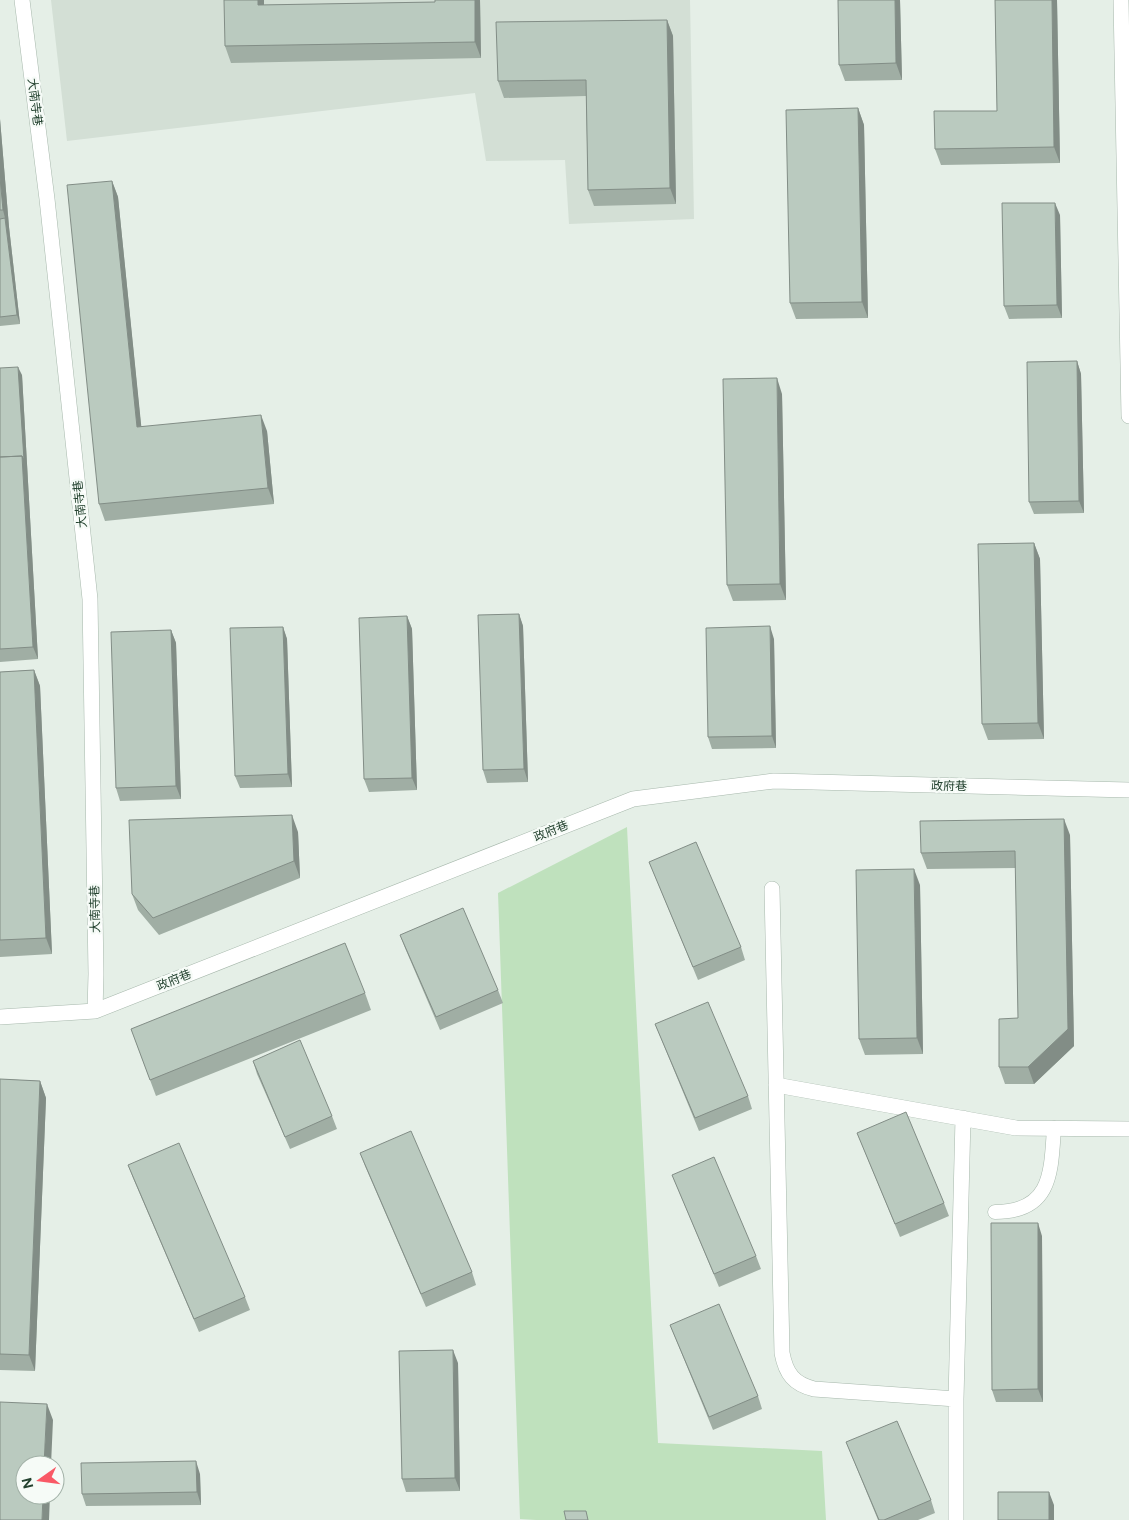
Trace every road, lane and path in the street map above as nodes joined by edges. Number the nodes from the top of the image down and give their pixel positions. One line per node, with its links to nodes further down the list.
1 (22, 0): 6 (street, 大南寺巷)
2 (1121, 0): 3 (street)
3 (1129, 416)
4 (1129, 790): 6 (street, 政府巷)
5 (772, 889): 8 (street)
6 (95, 1011): 7 (street, 政府巷)
7 (0, 1017)
8 (776, 1085): 9 (street); 13 (street)
9 (963, 1118): 10 (street); 13 (street)
10 (1054, 1128): 11 (street); 12 (lane)
11 (1129, 1129)
12 (995, 1212)
13 (956, 1399): 14 (street)
14 (956, 1520)

